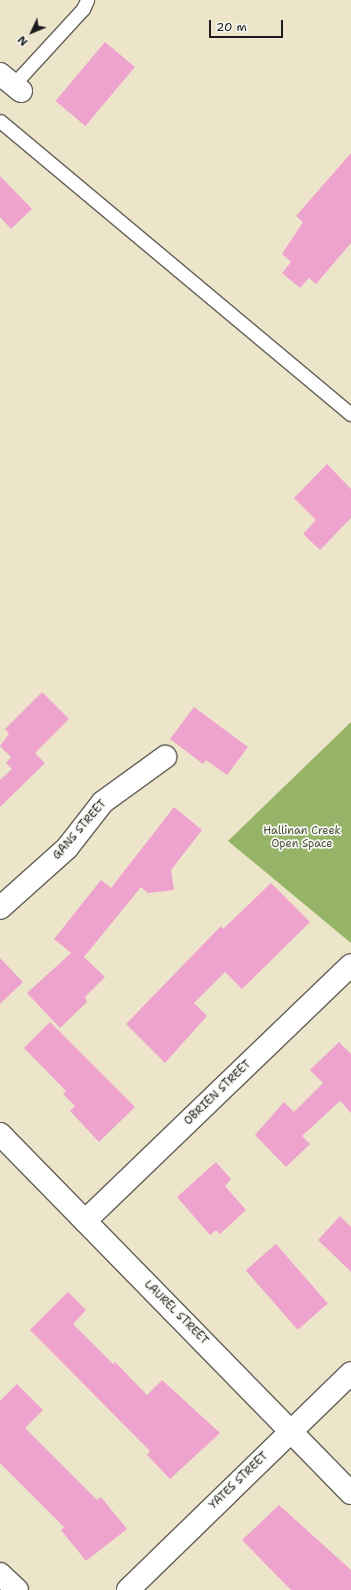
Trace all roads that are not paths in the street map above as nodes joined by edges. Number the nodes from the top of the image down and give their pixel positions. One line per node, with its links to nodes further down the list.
1 (87, 0): 2 (lane)
2 (12, 83)
3 (0, 121): 4 (lane)
4 (351, 414)
5 (165, 757): 6 (street, GANS STREET)
6 (0, 908)
7 (351, 965): 9 (street, OBRIEN STREET)
8 (0, 1134): 9 (street, LAUREL STREET)
9 (85, 1221): 11 (street, LAUREL STREET)
10 (351, 1373): 11 (street, YATES STREET)
11 (291, 1430): 12 (street, LAUREL STREET); 15 (street, YATES STREET)
12 (351, 1493)
13 (0, 1574): 14 (street)
14 (17, 1590)
15 (128, 1590)

